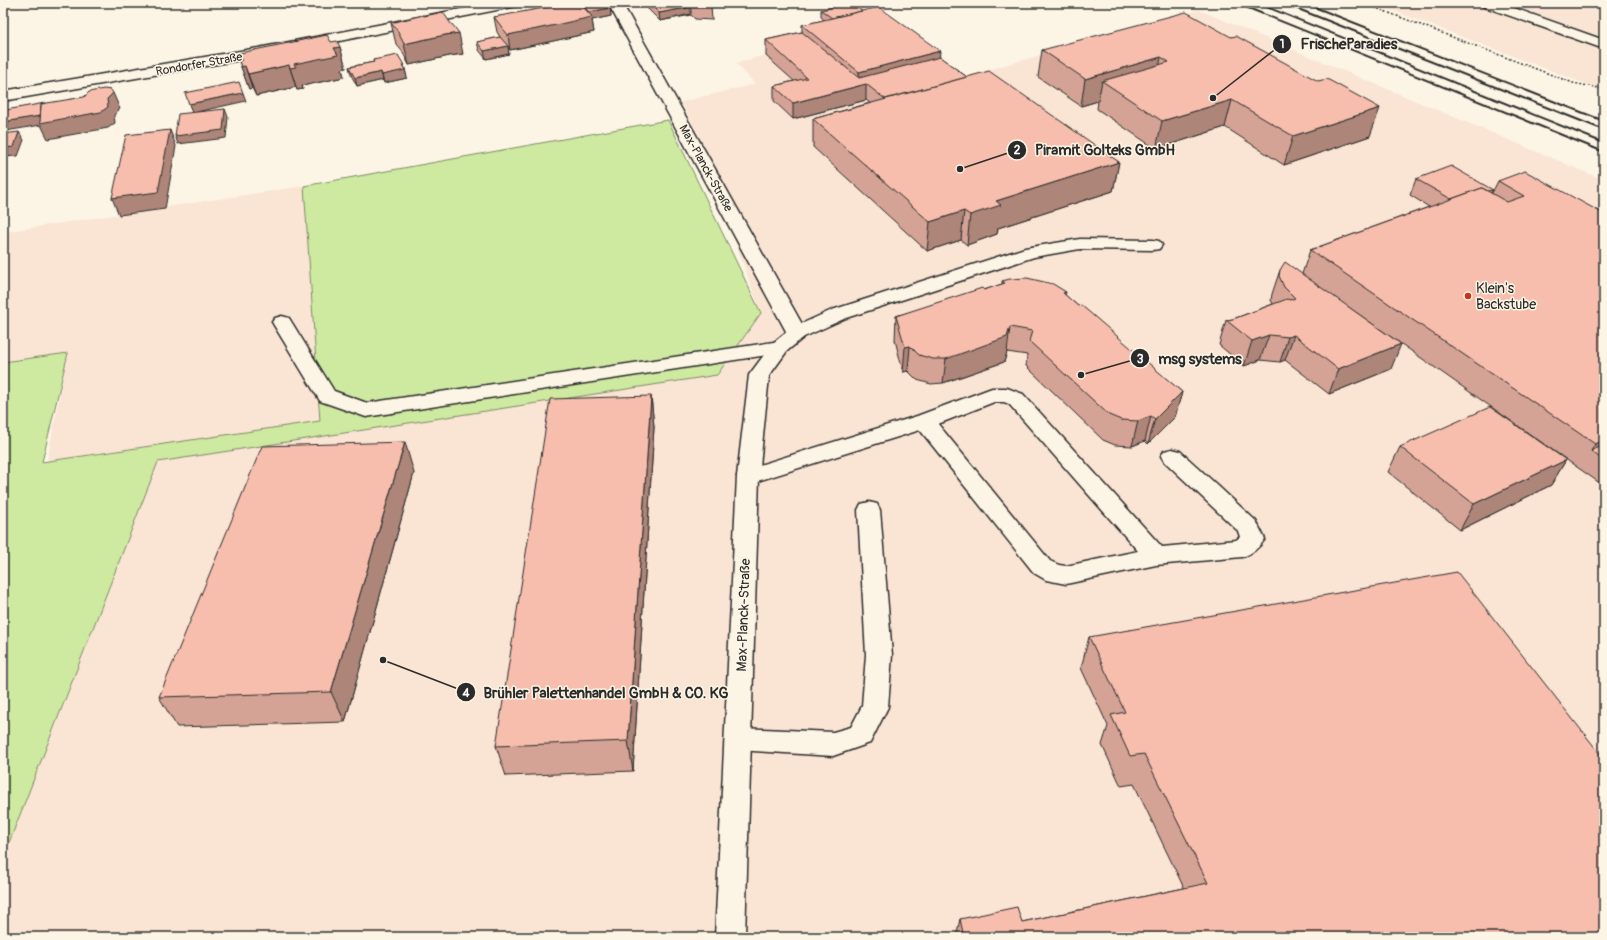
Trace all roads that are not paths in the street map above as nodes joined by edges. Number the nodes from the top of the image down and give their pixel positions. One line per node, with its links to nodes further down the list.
1 (512, 3): 5 (street, Rondorfer Straße)
2 (615, 3): 8 (street, Max-Planck-Straße)
3 (1487, 3): 4 (street)
4 (1604, 45)
5 (3, 96)
6 (1153, 245): 8 (street, Max-Planck-Straße)
7 (282, 322): 9 (street)
8 (797, 333): 9 (street, Max-Planck-Straße)
9 (780, 347): 12 (street, Max-Planck-Straße)
10 (924, 421): 12 (street); 14 (street); 14 (street)
11 (1172, 456): 14 (street)
12 (748, 476): 15 (street, Max-Planck-Straße)
13 (869, 510): 15 (street)
14 (1156, 556)
15 (738, 739): 16 (street, Max-Planck-Straße)
16 (730, 937)

